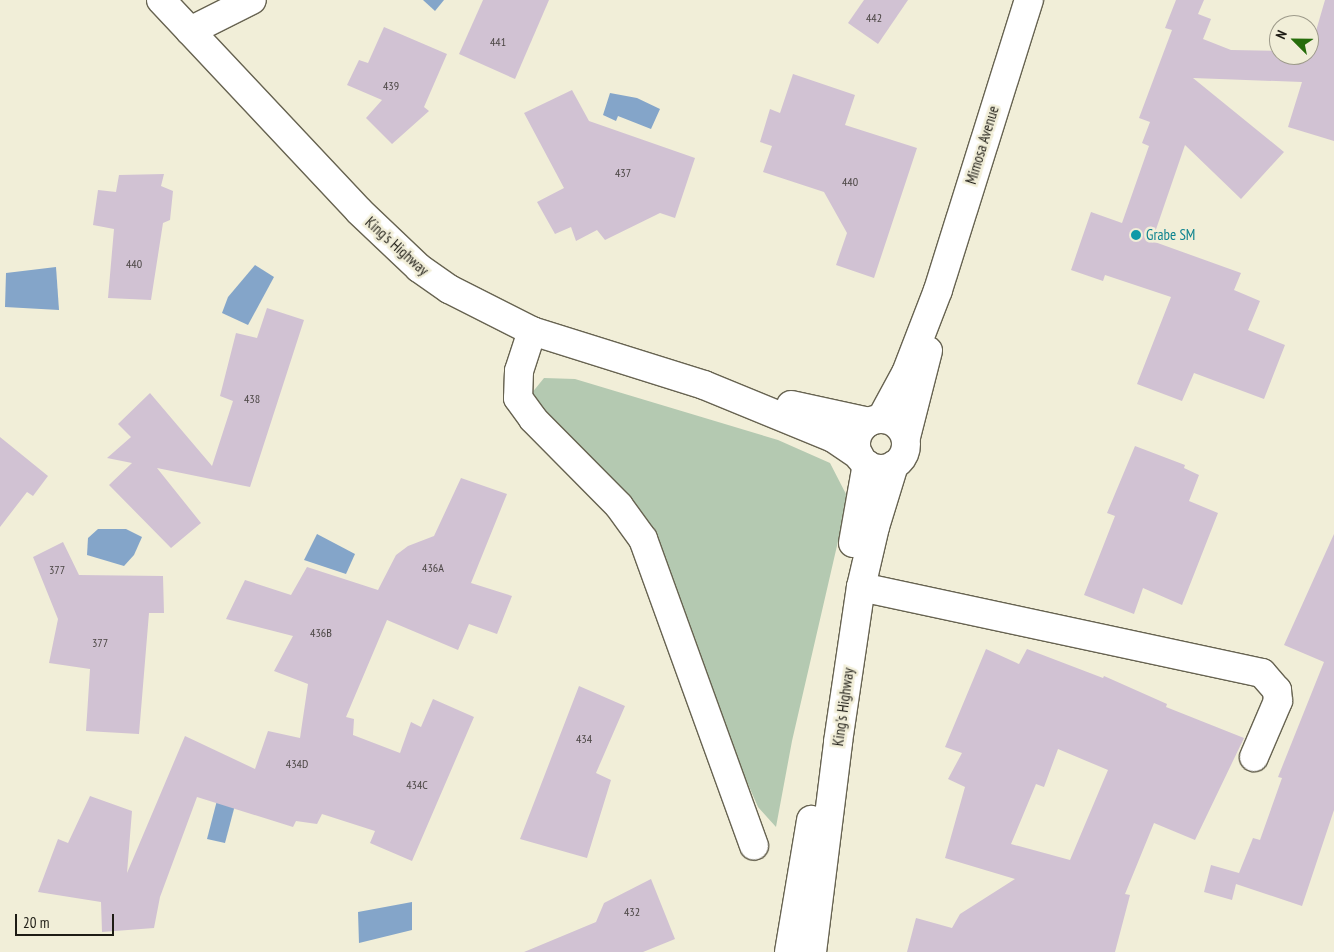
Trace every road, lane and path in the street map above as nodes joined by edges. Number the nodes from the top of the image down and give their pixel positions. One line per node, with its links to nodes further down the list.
1 (161, 0): 4 (street, King's Highway)
2 (252, 0): 4 (street)
3 (1029, 0): 5 (street, Mimosa Avenue)
4 (190, 31): 6 (street, King's Highway)
5 (938, 290): 8 (street, Mimosa Avenue); 9 (street, Mimosa Avenue)
6 (532, 332): 7 (street, King's Highway); 14 (street)
7 (704, 385): 8 (street, King's Highway); 10 (street, King's Highway)
8 (875, 420): 9 (street); 10 (street)
9 (906, 438): 11 (street)
10 (863, 460): 11 (street); 15 (street, King's Highway)
11 (894, 465): 12 (street, King's Highway)
12 (861, 587): 13 (street); 16 (street, King's Highway)
13 (1254, 757)
14 (754, 846)
15 (789, 952)
16 (812, 952)

